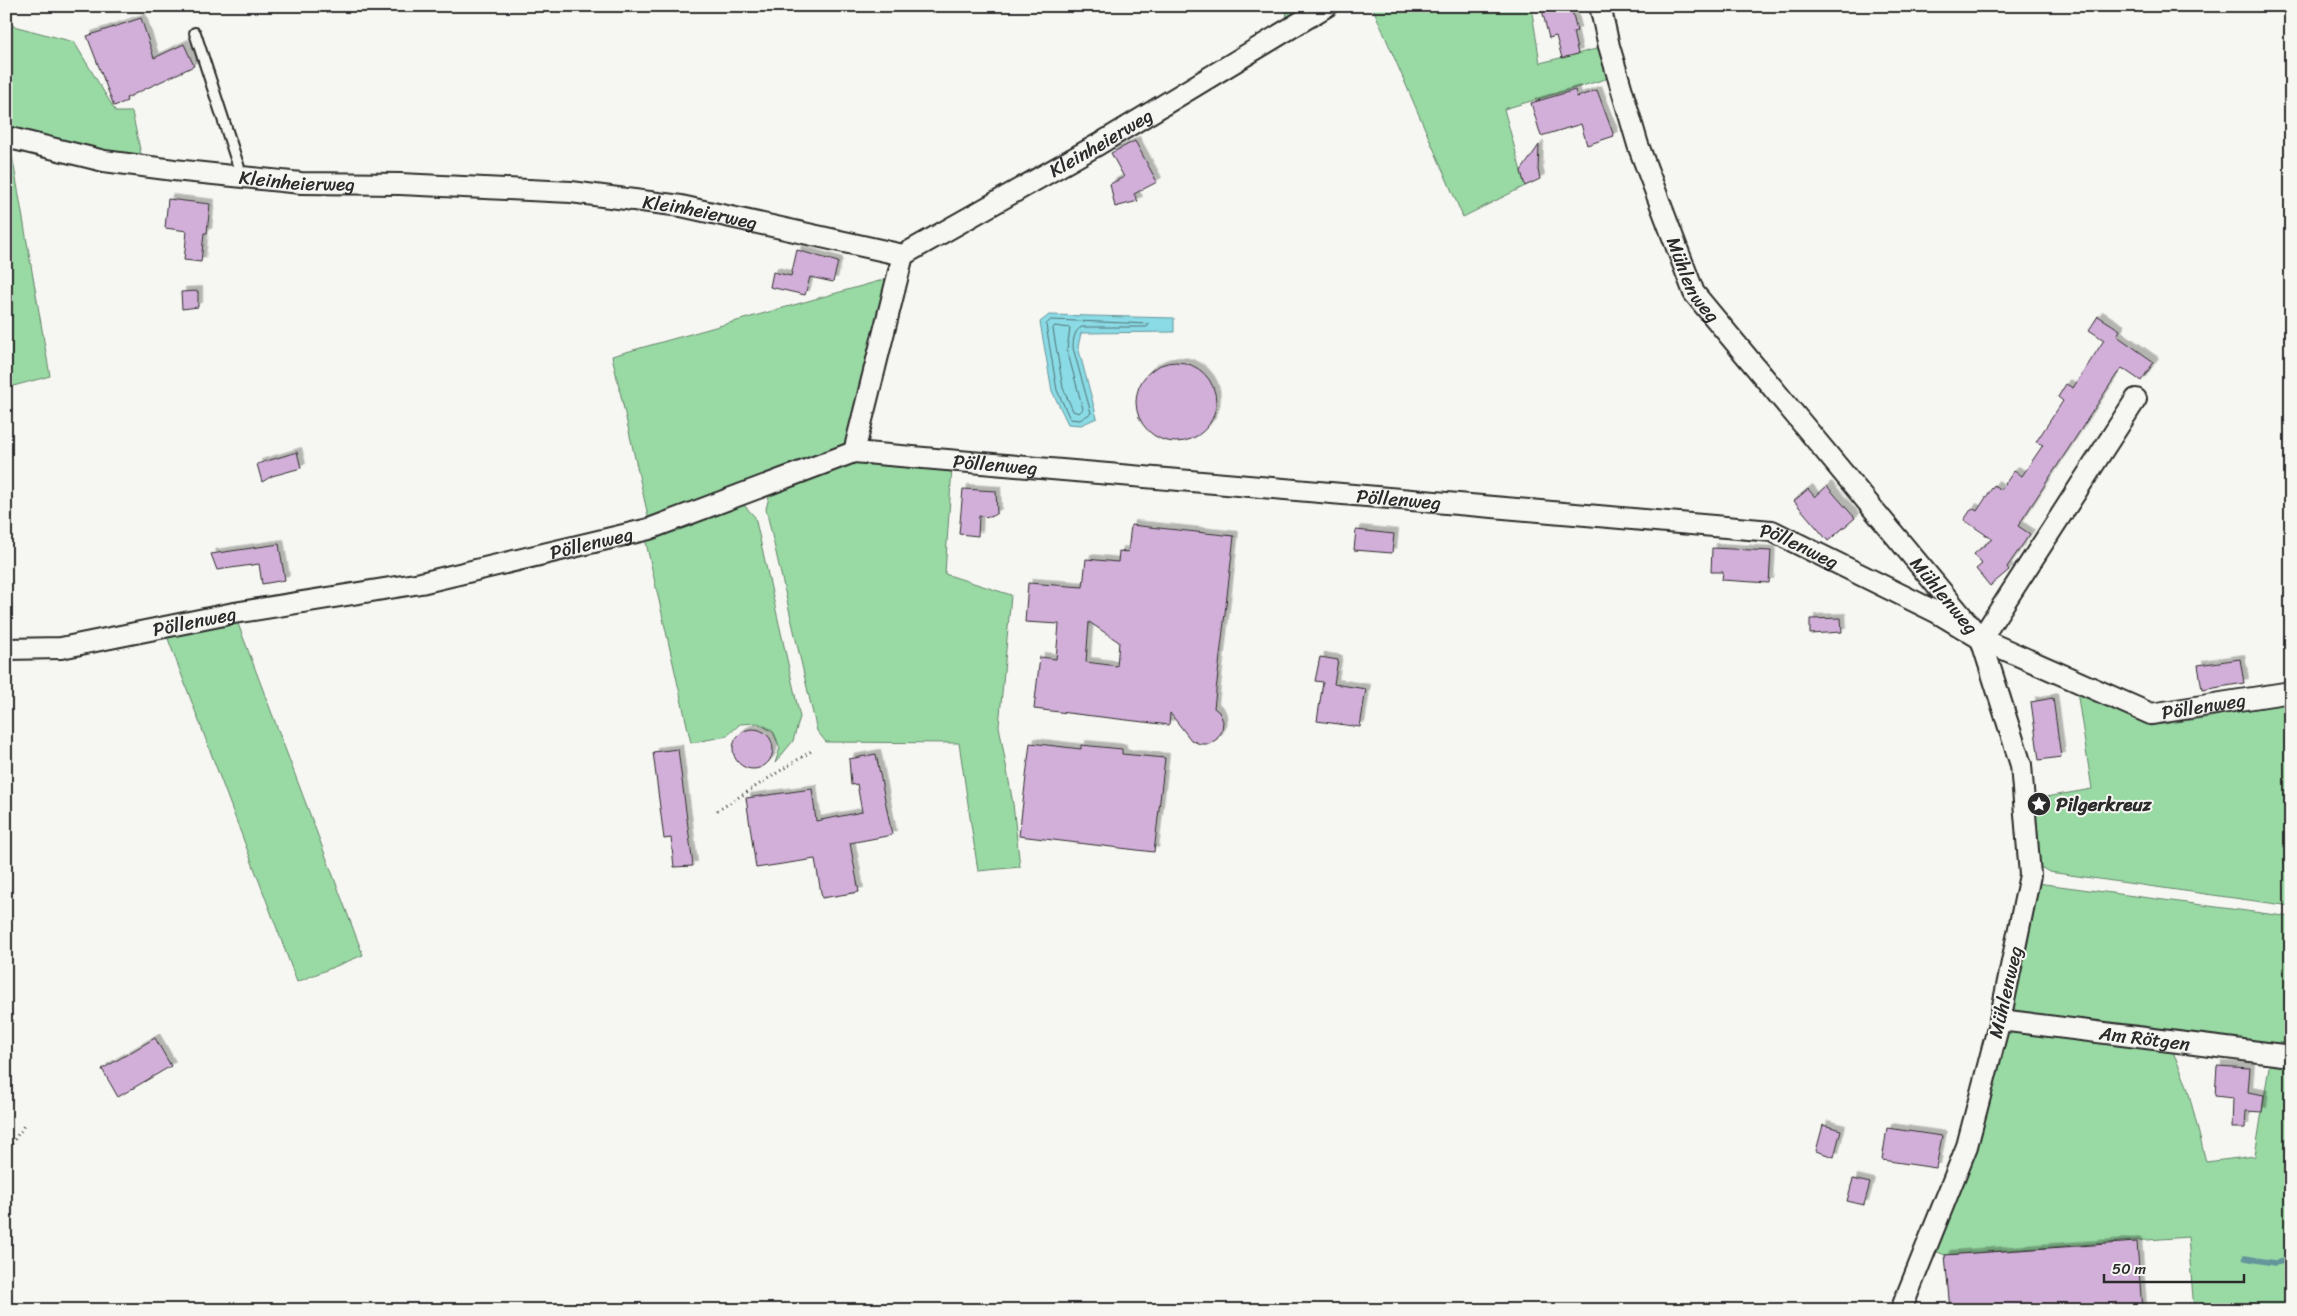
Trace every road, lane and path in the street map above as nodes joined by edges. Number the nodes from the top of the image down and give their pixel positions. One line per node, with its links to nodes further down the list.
1 (1327, 6): 6 (street, Kleinheierweg)
2 (1600, 6): 9 (street, Mühlenweg)
3 (195, 33): 5 (lane)
4 (6, 137): 5 (street, Kleinheierweg)
5 (242, 177): 6 (street, Kleinheierweg)
6 (903, 255): 8 (street)
7 (2136, 399): 9 (street)
8 (854, 452): 9 (street, Pöllenweg); 10 (street, Pöllenweg)
9 (1981, 639): 11 (street, Pöllenweg); 14 (street, Mühlenweg)
10 (6, 648)
11 (2291, 692)
12 (813, 750): 13 (path)
13 (716, 812)
14 (2000, 1020): 15 (street, Am Rötgen); 18 (street, Mühlenweg)
15 (2291, 1056)
16 (25, 1124): 17 (path)
17 (6, 1152)
18 (1901, 1310)

